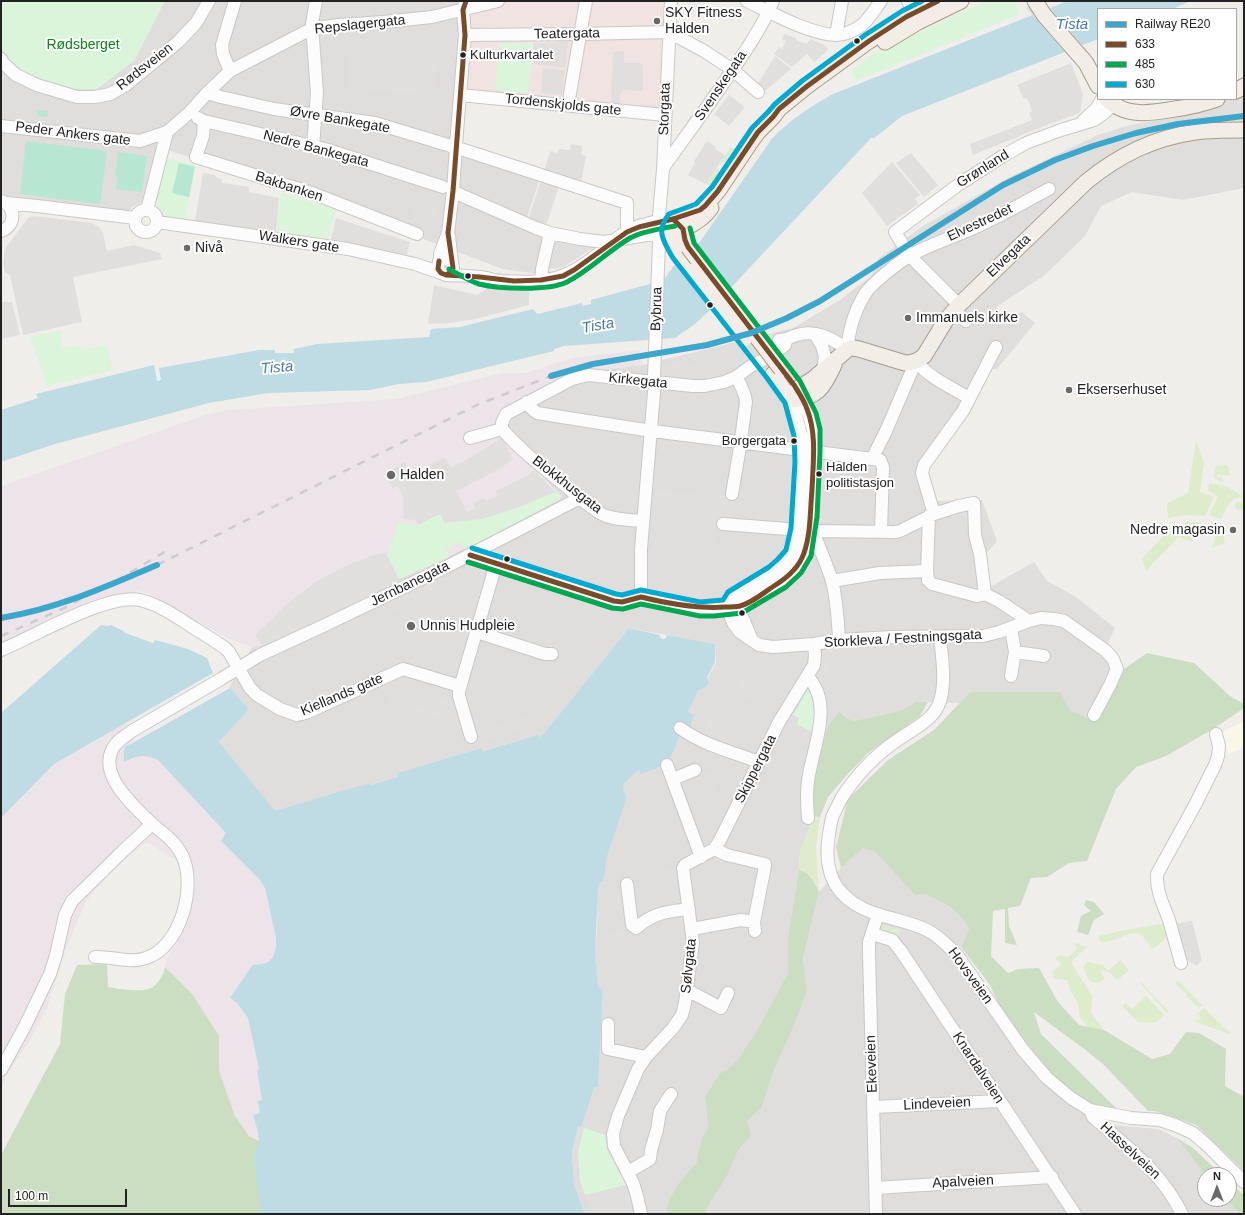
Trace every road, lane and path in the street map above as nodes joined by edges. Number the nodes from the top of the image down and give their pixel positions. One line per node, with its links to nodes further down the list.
1 (209, 1): 21 (street, Rødsveien)
2 (235, 1): 23 (street)
3 (316, 1): 16 (street)
4 (498, 1): 13 (street, Repslagergata)
5 (586, 1): 18 (street)
6 (671, 1): 17 (street, Storgata)
7 (747, 1): 14 (street)
8 (842, 1): 19 (street)
9 (881, 1): 19 (street)
10 (938, 1): 15 (main road)
11 (961, 1): 15 (main road)
12 (1035, 5): 24 (main road)
13 (464, 6): 16 (street, Repslagergata); 20 (street)
14 (771, 6): 19 (street); 22 (street, Svenskegata)
15 (917, 9): 49 (main road)
16 (310, 29): 23 (street, Repslagergata); 32 (street)
17 (669, 32): 18 (street, Teatergata); 22 (street); 33 (street, Storgata)
18 (580, 34): 20 (street, Teatergata); 30 (street)
19 (836, 35)
20 (465, 36): 27 (street)
21 (1, 59)
22 (733, 70): 25 (street); 40 (street, Svenskegata)
23 (230, 71): 26 (street, Repslagergata)
24 (1097, 84)
25 (758, 92)
26 (207, 93): 31 (street, Repslagergata); 32 (street, Øvre Bankegate)
27 (460, 95): 30 (street, Tordenskjolds gate); 39 (street)
28 (1213, 100): 29 (main road)
29 (1108, 101): 55 (street, Grønland)
30 (568, 105): 33 (street, Tordenskjolds gate)
31 (189, 113): 34 (street, Nedre Bankegata); 37 (street, Repslagergata)
32 (316, 114): 38 (street); 39 (street, Øvre Bankegate)
33 (665, 115): 40 (street, Storgata)
34 (204, 121): 38 (street, Nedre Bankegata); 53 (street, Bakbanken)
35 (1, 126): 37 (street, Peder Ankers gate)
36 (1244, 130): 62 (main road, Elvegata)
37 (167, 132): 45 (street)
38 (313, 146): 41 (street, Nedre Bankegata)
39 (456, 148): 41 (street); 50 (street, Øvre Bankegate)
40 (663, 169): 49 (street, Storgata)
41 (448, 189): 52 (street, Nedre Bankegata); 56 (street)
42 (1049, 189): 55 (street, Elvestredet)
43 (4, 202): 44 (street); 46 (street)
44 (37, 206): 46 (street); 47 (street)
45 (148, 210): 47 (street); 48 (street)
46 (13, 215): 51 (street)
47 (135, 218): 48 (street)
48 (157, 222): 57 (street, Walkers gate)
49 (669, 228): 50 (street); 54 (street); 58 (street, Storgata); 72 (main road, bridge)
50 (627, 232): 54 (street)
51 (2, 233)
52 (550, 233): 54 (street, Nedre Bankegata); 61 (street)
53 (417, 234)
54 (616, 241): 61 (street)
55 (910, 256): 62 (street); 66 (street, Elvestredet)
56 (446, 261): 57 (street); 59 (street); 60 (street)
57 (422, 266): 59 (street)
58 (659, 270): 69 (street, Bybrua)
59 (444, 274): 60 (street)
60 (480, 277): 61 (street)
61 (541, 280)
62 (956, 307): 63 (street); 67 (main road, Elvegata)
63 (966, 320)
64 (815, 334): 66 (street, Kirkegata); 68 (street); 70 (street, Kirkegata)
65 (996, 347): 73 (street)
66 (843, 354): 67 (main road); 68 (main road); 72 (main road)
67 (916, 362): 73 (street); 80 (street)
68 (822, 370): 72 (main road)
69 (655, 375)
70 (736, 377): 74 (street, Kirkegata); 78 (street)
71 (654, 392): 76 (street)
72 (797, 396): 79 (street)
73 (969, 398): 83 (street)
74 (527, 402): 75 (street, Kirkegata); 76 (street)
75 (502, 429): 77 (street); 82 (street, Blokkhusgata)
76 (650, 430): 78 (street); 84 (street)
77 (470, 438)
78 (740, 442): 79 (street); 81 (street)
79 (808, 451): 80 (street); 86 (street)
80 (876, 460): 87 (street)
81 (732, 494)
82 (580, 498): 84 (street, Blokkhusgata); 88 (street, Jernbanegata)
83 (931, 515): 87 (street); 90 (street); 92 (street)
84 (643, 521): 93 (street)
85 (723, 524): 86 (street)
86 (807, 530): 87 (street); 91 (street); 94 (street)
87 (881, 532)
88 (470, 555): 89 (street); 105 (street, Jernbanegata)
89 (496, 564): 93 (street); 97 (street)
90 (927, 572): 91 (street); 92 (street)
91 (832, 582): 99 (street)
92 (985, 594): 95 (street)
93 (641, 597): 94 (street)
94 (727, 607): 100 (street, Storkleva / Festningsgata)
95 (1029, 621): 96 (street, Storkleva / Festningsgata); 109 (street, Storkleva / Festningsgata)
96 (1011, 628): 98 (street, Storkleva / Festningsgata); 102 (street)
97 (477, 632): 103 (street); 108 (street)
98 (940, 637): 99 (street, Storkleva / Festningsgata); 123 (street, Hovsveien)
99 (839, 640): 100 (street, Storkleva / Festningsgata)
100 (814, 644): 106 (street, Skippergata)
101 (1, 650): 105 (street)
102 (1015, 652): 104 (street); 107 (street)
103 (552, 654)
104 (1044, 656)
105 (239, 668): 108 (street, Kiellands gate); 118 (street, Jernbanegata)
106 (807, 676): 113 (street, Skippergata); 117 (street)
107 (1010, 676)
108 (460, 686): 112 (street)
109 (1094, 715)
110 (680, 728): 113 (street)
111 (1216, 734): 127 (street)
112 (471, 737)
113 (759, 762): 119 (street, Skippergata)
114 (668, 765): 116 (street)
115 (695, 770): 116 (street)
116 (673, 779): 120 (street)
117 (808, 818)
118 (152, 824): 126 (street, Jernbanegata); 132 (street)
119 (714, 850): 120 (street); 124 (street)
120 (701, 857): 122 (street, Sølvgata)
121 (627, 884): 122 (street)
122 (689, 909): 124 (street, Sølvgata)
123 (878, 914): 125 (street, Ekeveien); 136 (street, Hovsveien)
124 (692, 929): 128 (street, Sølvgata)
125 (872, 934): 134 (street, Knardalveien); 135 (street, Ekeveien)
126 (94, 957)
127 (1181, 963)
128 (687, 990): 129 (street); 131 (street, Sølvgata)
129 (728, 993)
130 (608, 1024): 131 (street)
131 (646, 1057): 137 (street, Sølvgata)
132 (1, 1070)
133 (671, 1094): 137 (street)
134 (1000, 1101): 135 (street, Lindeveien); 138 (street, Knardalveien)
135 (873, 1107): 140 (street, Ekeveien)
136 (1090, 1110): 139 (street, Hovsveien); 144 (street, Hasselveien)
137 (628, 1172): 141 (street, Sølvgata)
138 (1052, 1177): 140 (street, Apalveien); 143 (street, Knardalveien)
139 (1244, 1182)
140 (875, 1188): 142 (street, Ekeveien)
141 (641, 1214)
142 (876, 1214)
143 (1075, 1214)
144 (1182, 1214)

